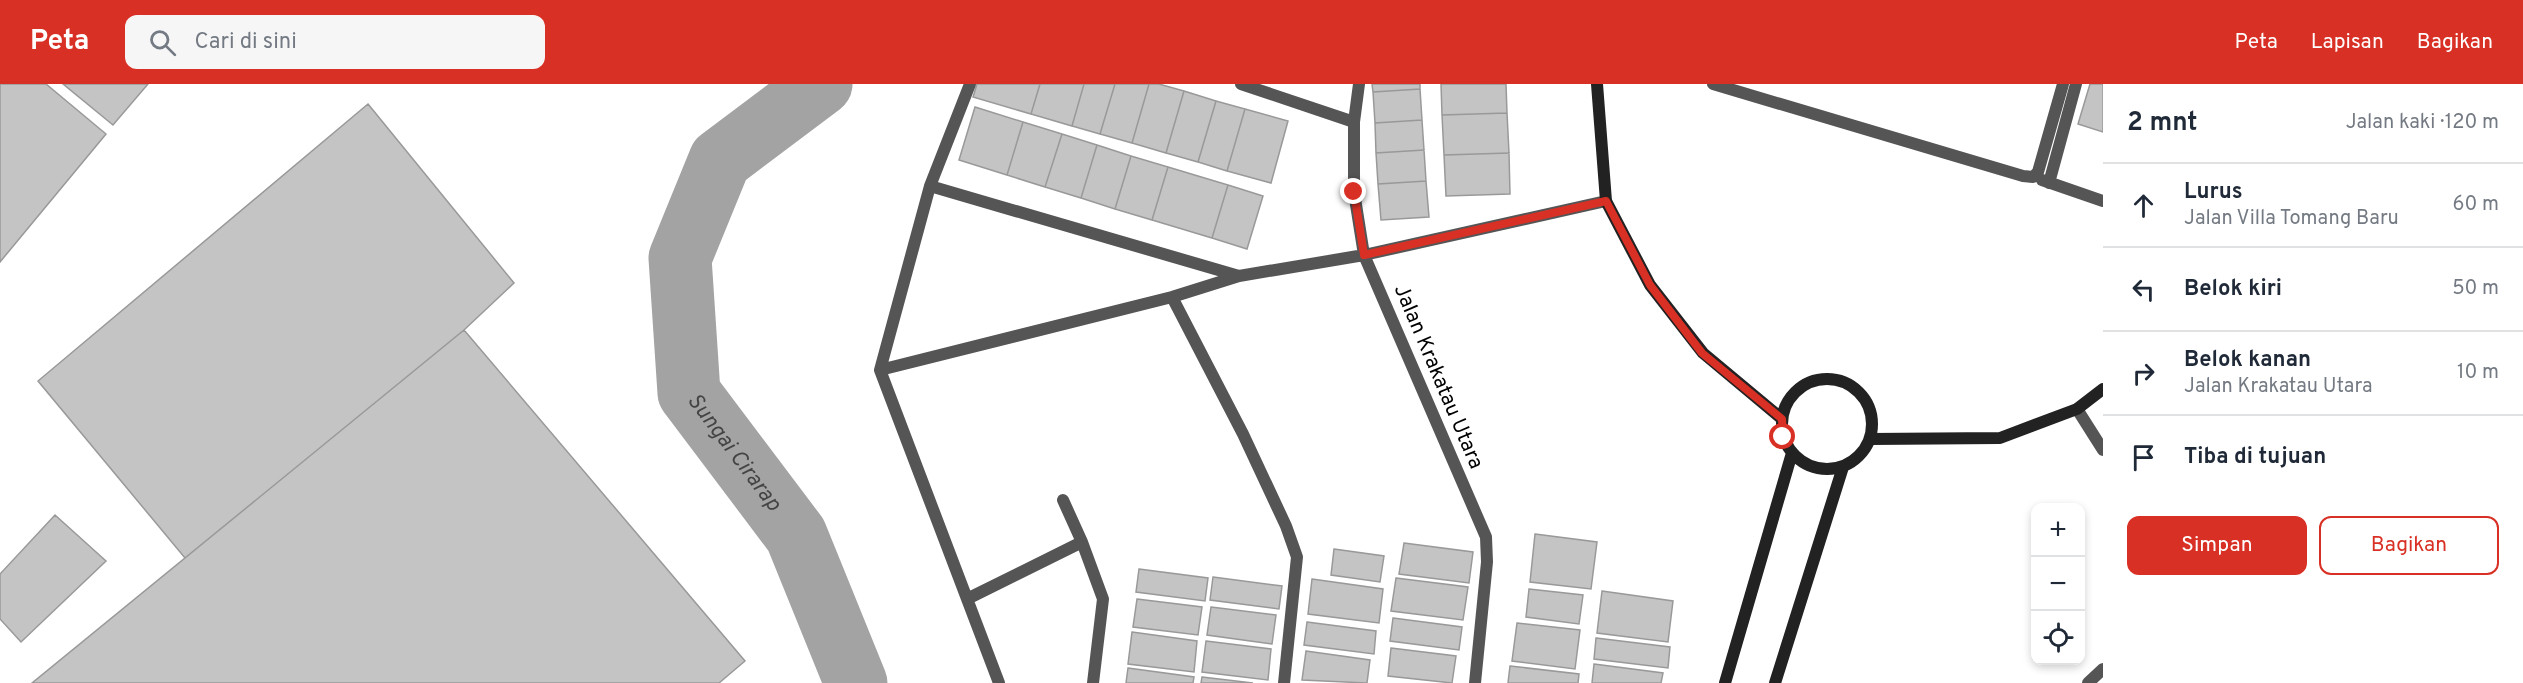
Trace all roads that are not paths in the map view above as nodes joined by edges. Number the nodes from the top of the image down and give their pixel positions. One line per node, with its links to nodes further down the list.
1 (970, 84): 11 (street)
2 (1241, 84): 8 (street)
3 (1359, 84): 8 (street, Jalan Krakatau Utara)
4 (1597, 84): 12 (street)
5 (1713, 84): 9 (street)
6 (2063, 84): 9 (street)
7 (2076, 84): 10 (street)
8 (1354, 122): 14 (street, Jalan Krakatau Utara)
9 (2033, 177): 10 (street)
10 (2049, 183): 13 (street)
11 (930, 186): 15 (street); 17 (street)
12 (1606, 201): 14 (street); 20 (street)
13 (2103, 201)
14 (1364, 255): 15 (street); 32 (street, Jalan Krakatau Utara)
15 (1239, 276): 16 (street)
16 (1172, 297): 17 (street); 31 (street)
17 (880, 370): 27 (street)
18 (2103, 389): 19 (street)
19 (2077, 409): 21 (street); 22 (street)
20 (1782, 419): 21 (street); 23 (street)
21 (1870, 439): 24 (street)
22 (2103, 450)
23 (1792, 453): 24 (street); 33 (street)
24 (1843, 467): 34 (street)
25 (1063, 500): 26 (street)
26 (1082, 542): 27 (street); 30 (street)
27 (967, 599): 29 (street)
28 (2103, 669): 35 (street)
29 (999, 683)
30 (1093, 683)
31 (1284, 683)
32 (1475, 683)
33 (1725, 683)
34 (1775, 683)
35 (2088, 683)

